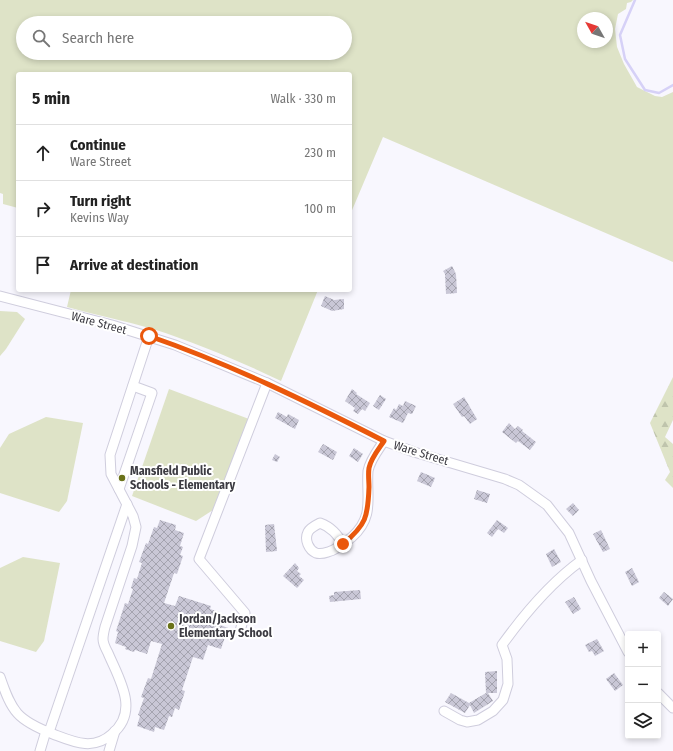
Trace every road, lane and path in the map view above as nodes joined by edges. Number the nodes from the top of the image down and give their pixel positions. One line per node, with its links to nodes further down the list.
1 (0, 296): 2 (street, Ware Street)
2 (149, 336): 3 (street, Ware Street); 4 (street)
3 (267, 384): 5 (street, Ware Street); 10 (street)
4 (133, 386): 6 (street); 6 (street)
5 (384, 441): 8 (street); 9 (street, Ware Street)
6 (119, 489): 7 (street)
7 (127, 504): 16 (street); 17 (street)
8 (343, 544)
9 (582, 560): 11 (street, Ware Street); 15 (street)
10 (240, 631)
11 (625, 646)
12 (0, 677): 17 (street)
13 (661, 696): 14 (street)
14 (673, 708)
15 (444, 711)
16 (115, 731): 17 (street); 19 (street)
17 (49, 732): 18 (street)
18 (40, 751)
19 (109, 751)

